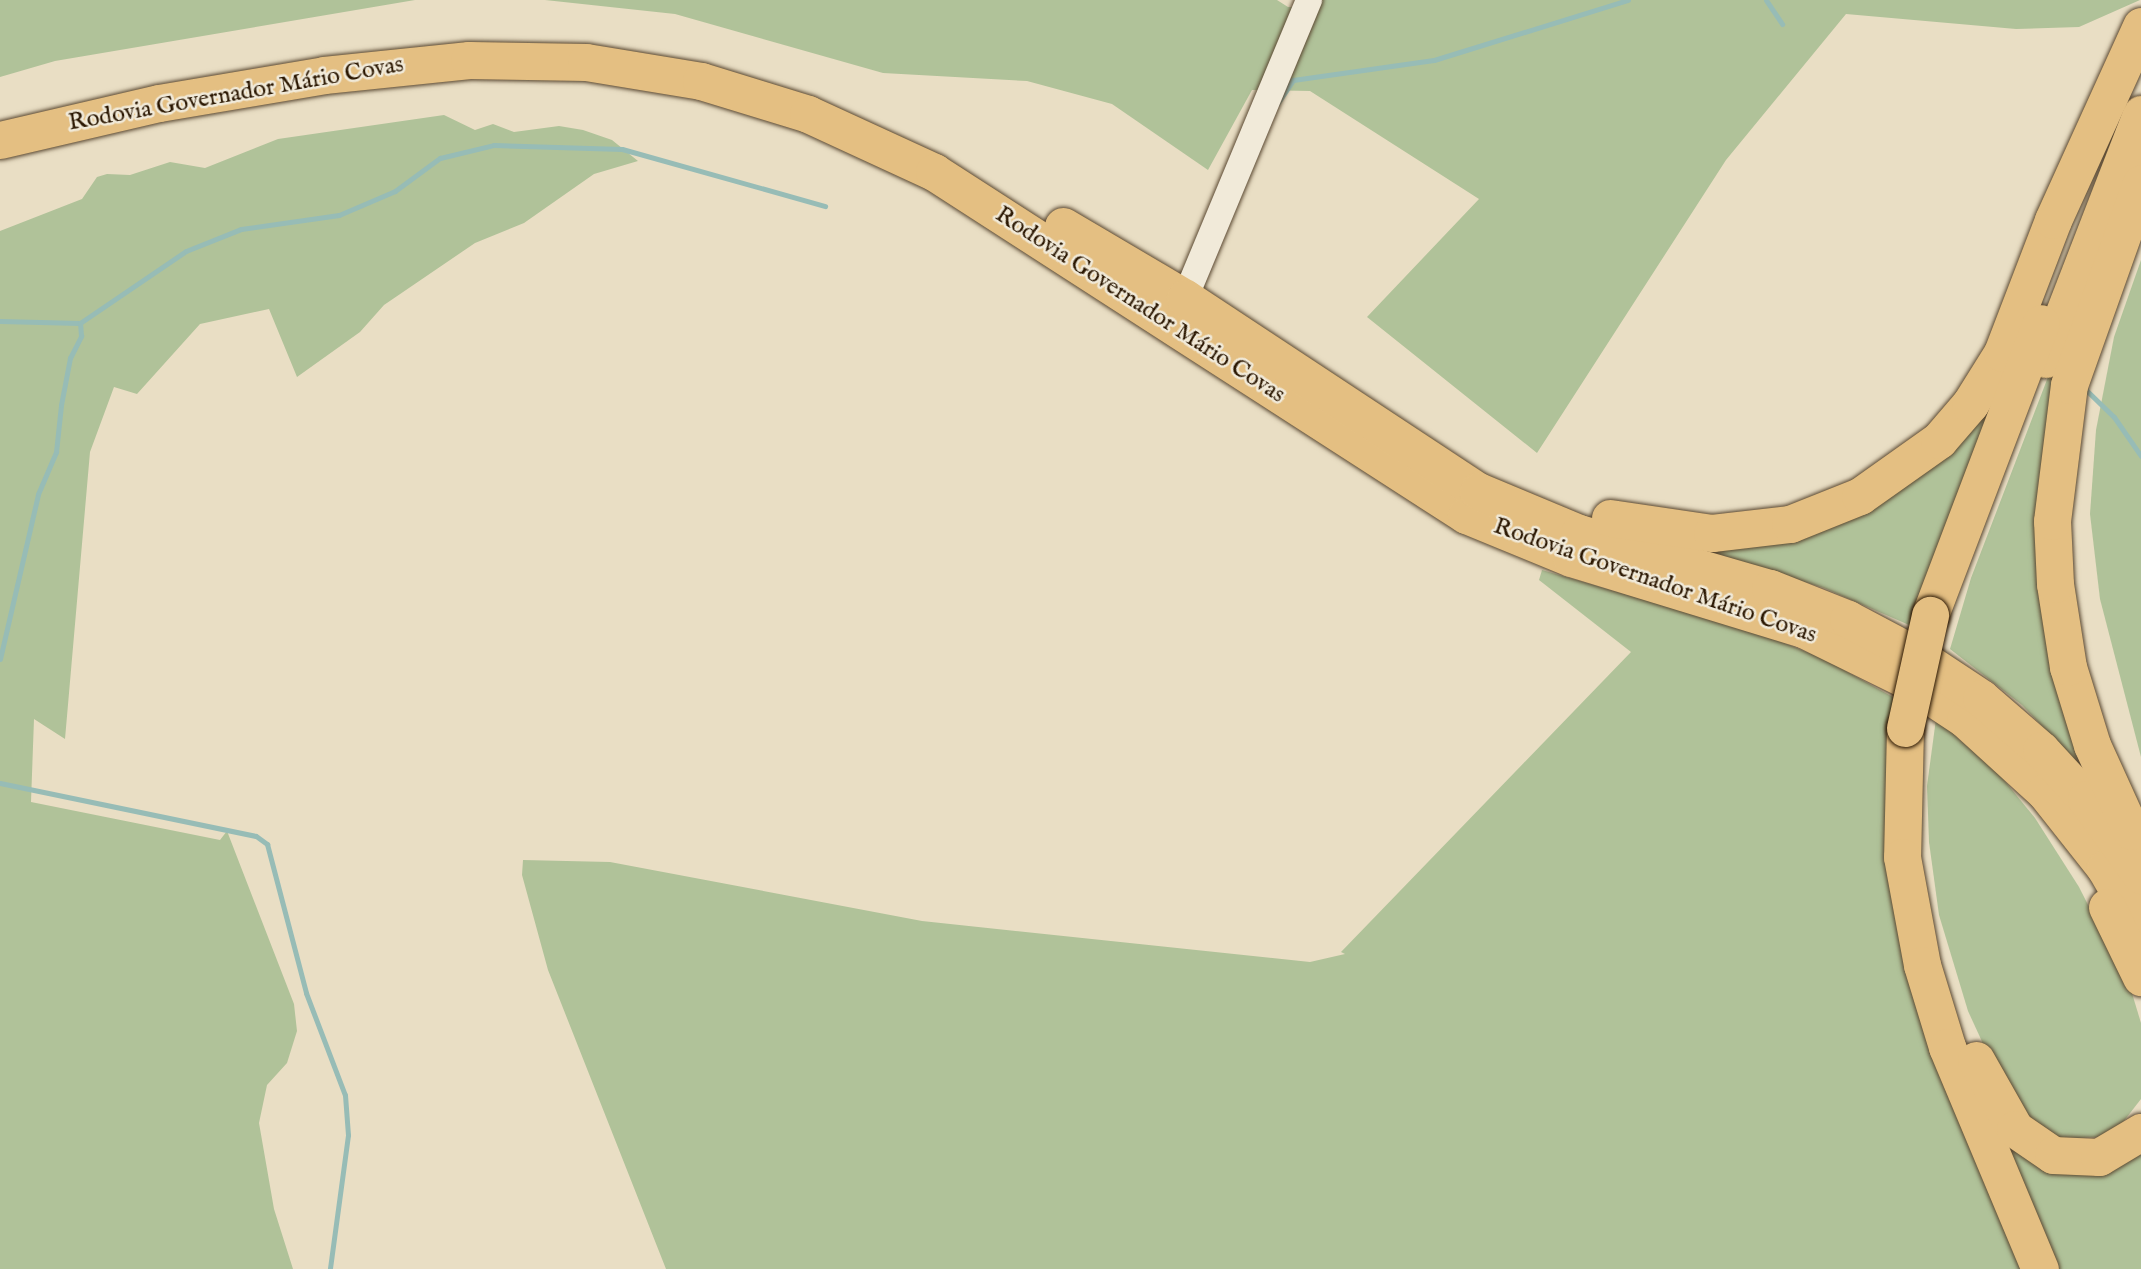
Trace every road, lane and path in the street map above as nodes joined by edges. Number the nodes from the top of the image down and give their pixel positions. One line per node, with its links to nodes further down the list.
1 (1309, 0): 8 (street)
2 (2141, 26): 9 (highway)
3 (2141, 64): 10 (highway)
4 (2141, 114): 10 (highway)
5 (0, 115): 8 (highway, Rodovia Governador Mário Covas)
6 (0, 140): 11 (highway, Rodovia Governador Mário Covas)
7 (2141, 183): 13 (highway)
8 (1185, 298): 9 (highway, Rodovia Governador Mário Covas)
9 (1262, 351): 14 (highway, Rodovia Governador Mário Covas)
10 (1939, 617): 12 (highway, bridge)
11 (1977, 729): 15 (highway, Rodovia Governador Mário Covas); 16 (highway)
12 (1914, 730): 17 (highway); 18 (highway)
13 (2141, 846)
14 (2141, 875)
15 (2141, 930)
16 (2141, 977)
17 (2141, 1132)
18 (2040, 1269)

